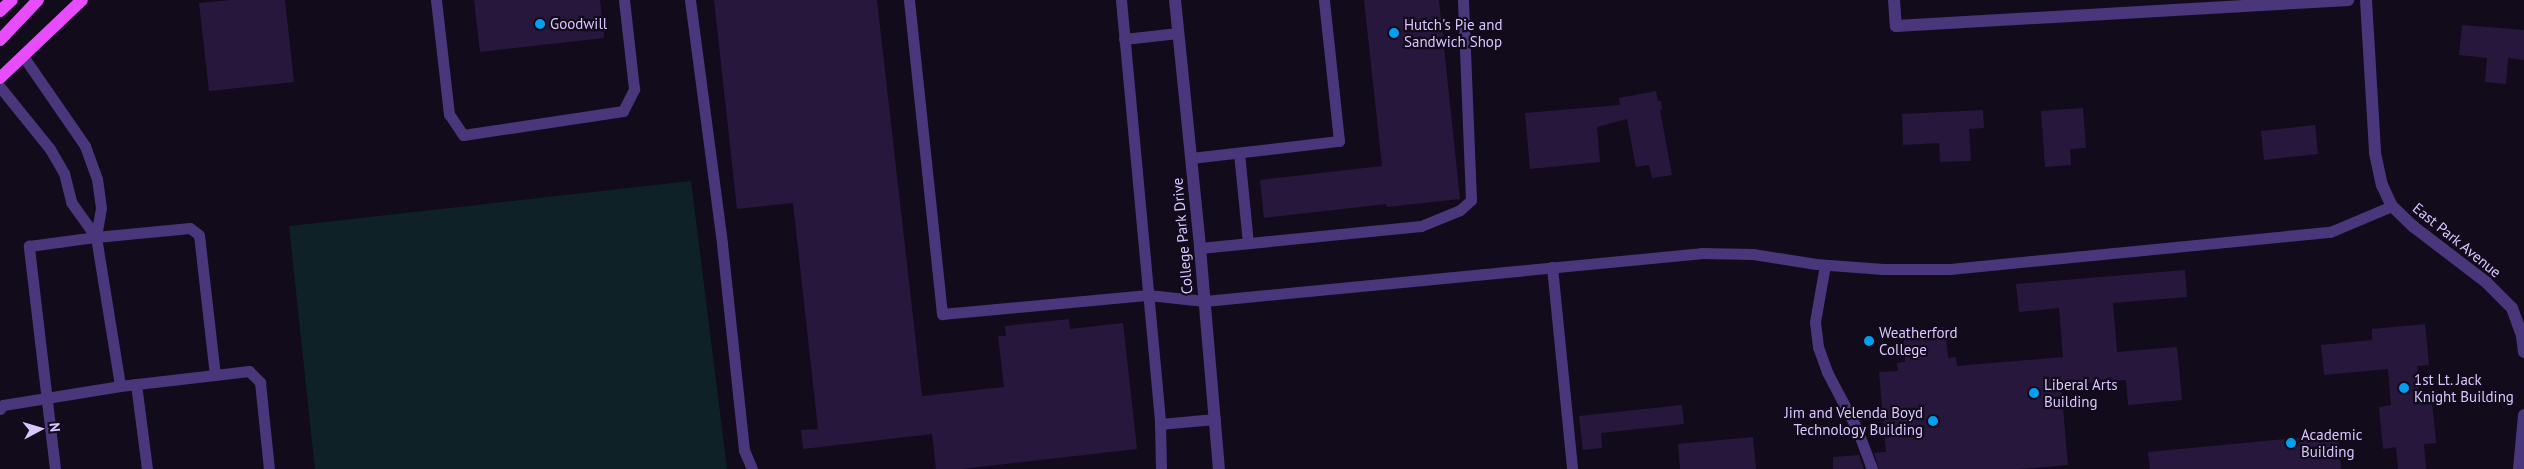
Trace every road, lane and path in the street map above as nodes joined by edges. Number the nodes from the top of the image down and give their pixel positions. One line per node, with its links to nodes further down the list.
1 (12, 0): 15 (main road)
2 (38, 0): 18 (main road)
3 (82, 0): 19 (main road)
4 (436, 0): 5 (lane)
5 (624, 0)
6 (690, 0): 44 (lane)
7 (909, 0): 30 (lane)
8 (1120, 0): 17 (lane)
9 (1175, 0): 16 (street, College Park Drive)
10 (1324, 0): 22 (lane)
11 (1463, 0): 26 (lane)
12 (1894, 0): 13 (street)
13 (2348, 0)
14 (2366, 0): 24 (street, East Park Avenue)
15 (0, 11)
16 (1178, 33): 17 (lane); 23 (street, College Park Drive)
17 (1124, 39): 30 (lane)
18 (0, 40)
19 (23, 56): 20 (main road); 25 (lane)
20 (0, 78)
21 (0, 87): 25 (lane)
22 (1239, 153): 23 (lane); 26 (lane)
23 (1191, 158): 27 (street, College Park Drive)
24 (2392, 206): 28 (lane); 32 (street, East Park Avenue)
25 (96, 237): 33 (lane); 35 (lane); 36 (lane)
26 (1248, 243): 27 (lane)
27 (1200, 248): 31 (street, College Park Drive)
28 (1825, 265): 29 (lane); 48 (lane)
29 (1552, 267): 31 (lane); 47 (lane)
30 (1148, 295): 31 (lane); 40 (lane)
31 (1204, 302): 39 (street, College Park Drive)
32 (2524, 352)
33 (214, 375): 34 (lane); 43 (lane)
34 (136, 384): 35 (lane); 42 (lane)
35 (120, 386): 36 (lane)
36 (46, 397): 37 (lane); 41 (lane)
37 (0, 408)
38 (2524, 415): 49 (street)
39 (1214, 419): 40 (lane); 46 (street, College Park Drive)
40 (1160, 424): 45 (lane)
41 (55, 469)
42 (147, 469)
43 (269, 469)
44 (752, 469)
45 (1161, 469)
46 (1219, 469)
47 (1572, 469)
48 (1872, 469)
49 (2519, 469)

